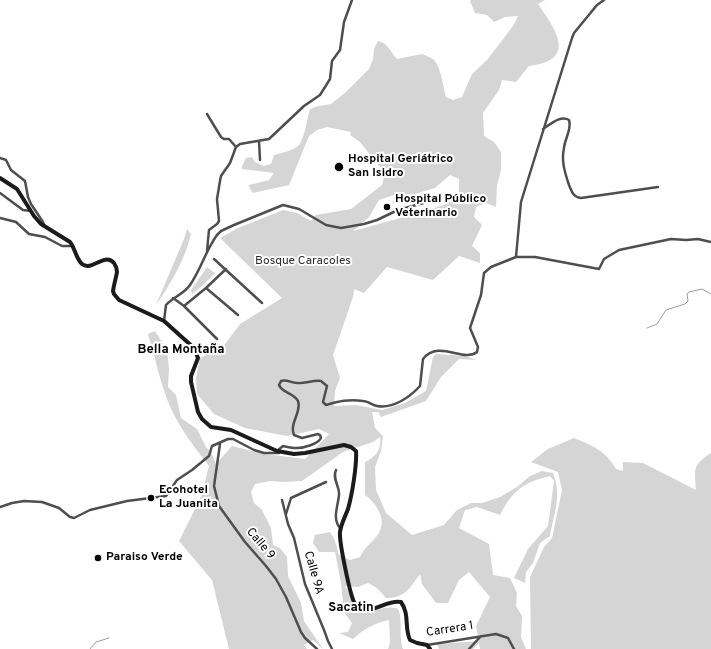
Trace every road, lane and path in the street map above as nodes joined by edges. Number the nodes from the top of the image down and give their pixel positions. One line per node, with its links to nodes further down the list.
1 (352, 0): 5 (street)
2 (604, 0): 4 (street)
3 (207, 114): 6 (street)
4 (543, 129): 10 (street); 19 (street)
5 (259, 141): 6 (street); 8 (street)
6 (236, 147): 18 (street)
7 (0, 158): 15 (street)
8 (260, 160)
9 (0, 178): 13 (main road)
10 (658, 187)
11 (0, 193): 13 (street)
12 (438, 199): 18 (street)
13 (32, 212): 15 (main road)
14 (0, 218): 17 (street)
15 (44, 226): 17 (main road)
16 (711, 242): 19 (street)
17 (73, 246): 27 (main road)
18 (207, 253): 23 (street)
19 (516, 257): 30 (street)
20 (214, 259): 21 (street)
21 (226, 269): 22 (street); 24 (street)
22 (206, 288): 25 (street); 26 (street)
23 (173, 298): 25 (street); 27 (street)
24 (262, 303)
25 (184, 306): 28 (street)
26 (238, 315)
27 (164, 321): 30 (main road)
28 (218, 339)
29 (220, 443): 31 (street); 35 (street); 40 (street, Calle 9)
30 (278, 451): 31 (main road)
31 (294, 454): 37 (main road)
32 (336, 470): 37 (street)
33 (326, 482): 36 (street)
34 (282, 500): 36 (street, Calle 9A)
35 (0, 506)
36 (286, 514): 41 (street, Calle 9A)
37 (341, 528): 39 (main road)
38 (482, 636): 39 (street, Carrera 1); 42 (street); 43 (street, Carrera 1)
39 (427, 648)
40 (317, 649)
41 (332, 649)
42 (470, 649)
43 (514, 649)

